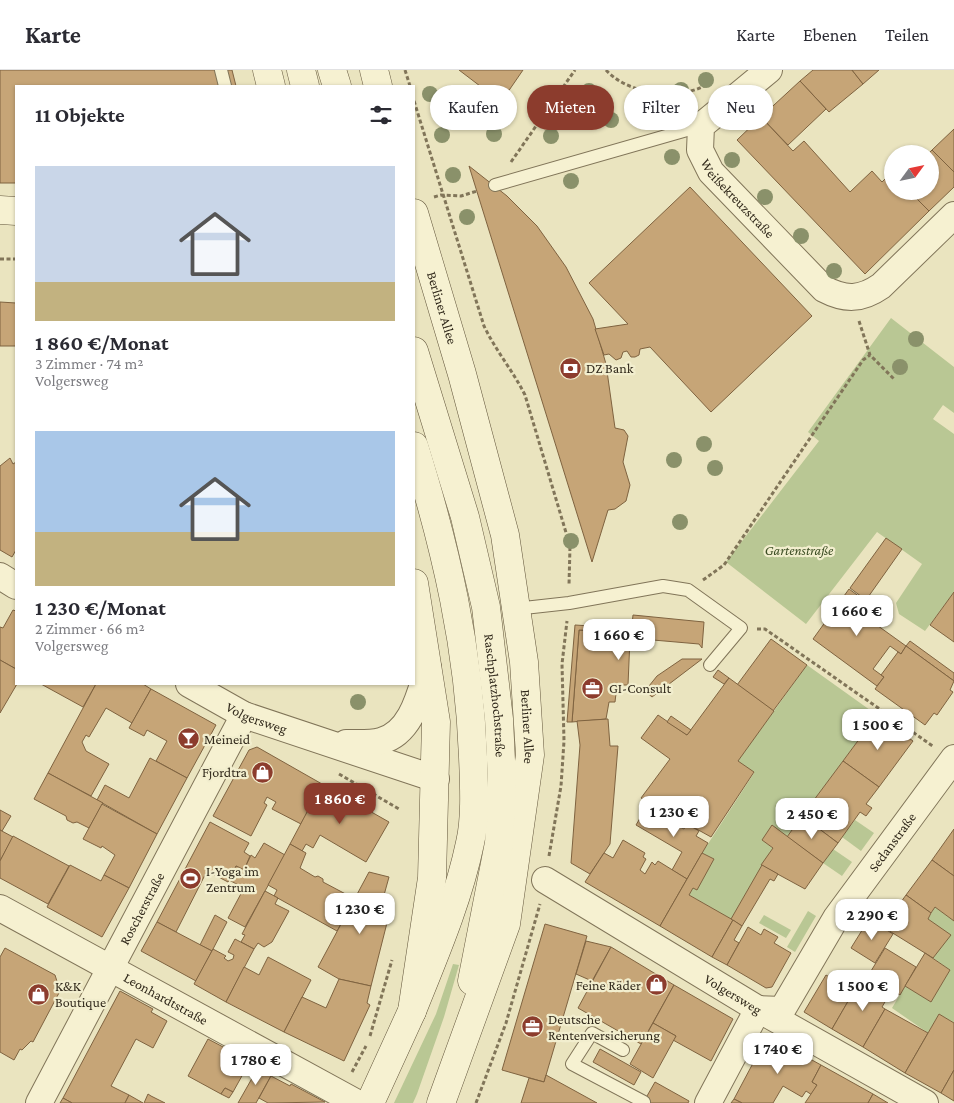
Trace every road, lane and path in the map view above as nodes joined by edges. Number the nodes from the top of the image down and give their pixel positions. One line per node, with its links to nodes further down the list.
1 (221, 70): 11 (lane)
2 (267, 70): 12 (main road)
3 (302, 70): 13 (main road)
4 (332, 70): 14 (main road)
5 (374, 70): 15 (main road)
6 (405, 70): 16 (path)
7 (575, 70): 18 (path)
8 (606, 70): 10 (path)
9 (769, 70): 17 (street)
10 (720, 78)
11 (225, 85)
12 (271, 85)
13 (305, 85)
14 (337, 85)
15 (378, 85)
16 (410, 85)
17 (700, 126): 18 (lane); 28 (street, Weißekreuzstraße)
18 (495, 185)
19 (477, 191): 20 (path)
20 (441, 195)
21 (0, 210): 22 (main road)
22 (15, 211)
23 (954, 215): 28 (street)
24 (415, 216): 31 (main road, Berliner Allee)
25 (0, 259): 26 (path)
26 (15, 259)
27 (415, 267): 31 (main road, Berliner Allee)
28 (840, 297): 30 (path)
29 (415, 354): 53 (main road, Raschplatzhochstraße)
30 (870, 355): 32 (path); 37 (path)
31 (462, 374): 38 (main road, Berliner Allee)
32 (894, 379)
33 (415, 449): 52 (main road, Raschplatzhochstraße)
34 (0, 576): 35 (street)
35 (15, 585)
36 (415, 590): 41 (main road)
37 (688, 590): 38 (lane); 39 (lane)
38 (515, 609): 53 (main road, Berliner Allee)
39 (741, 628): 40 (lane); 45 (path)
40 (710, 665)
41 (428, 668): 44 (street, Volgersweg); 46 (main road)
42 (191, 685): 43 (street, Volgersweg)
43 (244, 715): 44 (street, Volgersweg); 50 (street, Roscherstraße)
44 (328, 743): 46 (street, Volgersweg)
45 (953, 759): 51 (street, Sedanstraße)
46 (436, 779): 52 (main road)
47 (544, 880): 51 (street, Volgersweg)
48 (0, 908): 50 (street, Leonhardtstraße)
49 (392, 958): 55 (path)
50 (109, 969): 55 (street, Leonhardtstraße); 57 (street, Roscherstraße)
51 (758, 1009): 60 (street); 61 (street, Volgersweg)
52 (412, 1011): 58 (main road)
53 (460, 1047): 59 (main road, Berliner Allee)
54 (623, 1050): 56 (lane)
55 (349, 1098)
56 (644, 1102)
57 (39, 1103)
58 (370, 1103)
59 (441, 1103)
60 (708, 1103)
61 (925, 1103)

